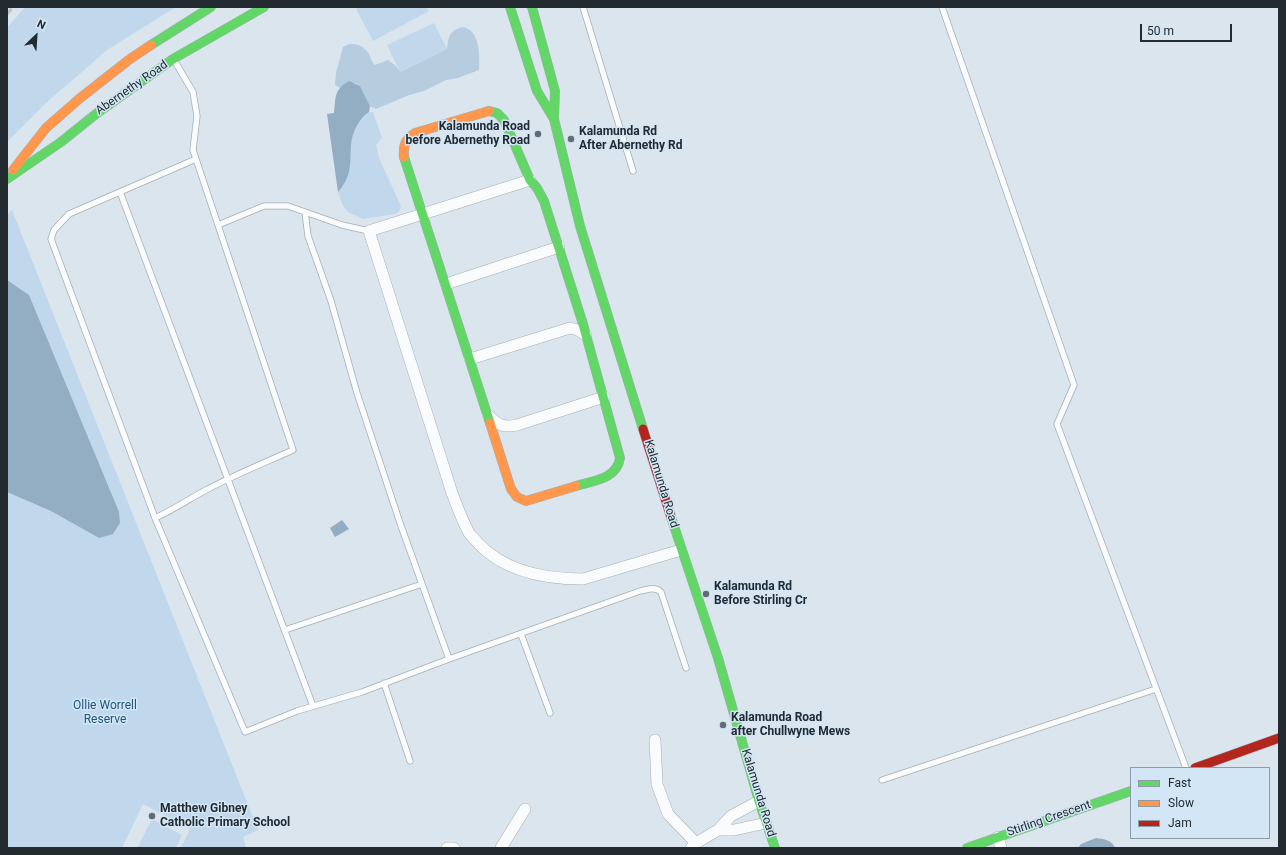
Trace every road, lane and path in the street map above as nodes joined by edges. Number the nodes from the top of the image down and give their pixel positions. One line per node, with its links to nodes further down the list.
1 (211, 7): 11 (main road, Abernethy Road)
2 (264, 7): 7 (main road, Abernethy Road)
3 (510, 7): 8 (main road, Kalamunda Road)
4 (532, 7): 8 (main road, Kalamunda Road)
5 (583, 7): 10 (lane)
6 (942, 7): 33 (lane)
7 (173, 59): 9 (lane); 11 (main road, Abernethy Road)
8 (554, 118): 26 (main road, Kalamunda Road)
9 (196, 159): 13 (lane); 16 (lane)
10 (633, 170)
11 (7, 178)
12 (530, 180): 15 (street); 15 (main road); 18 (main road)
13 (120, 192): 24 (lane); 25 (lane)
14 (304, 212): 16 (lane); 17 (lane); 27 (lane)
15 (423, 213): 17 (street); 19 (main road)
16 (218, 225): 24 (lane)
17 (369, 230): 26 (street)
18 (559, 247): 19 (street); 20 (main road)
19 (446, 284): 21 (main road)
20 (586, 335): 21 (street); 22 (main road)
21 (470, 359): 23 (main road)
22 (604, 397): 23 (street); 23 (main road)
23 (487, 412)
24 (228, 479): 25 (lane); 28 (lane)
25 (154, 518): 34 (lane)
26 (681, 550): 43 (main road, Kalamunda Road)
27 (422, 584): 28 (lane); 30 (lane)
28 (284, 630): 34 (lane)
29 (521, 634): 30 (lane); 31 (lane); 35 (lane)
30 (449, 659): 32 (lane)
31 (686, 668)
32 (384, 683): 34 (lane); 38 (lane)
33 (1156, 689): 39 (lane); 41 (lane)
34 (313, 706)
35 (550, 713)
36 (1279, 738): 40 (main road)
37 (655, 740): 48 (street)
38 (410, 761)
39 (1186, 767)
40 (1198, 767)
41 (882, 780)
42 (1130, 790): 47 (main road, Stirling Crescent)
43 (759, 801): 45 (main road, Kalamunda Road); 46 (street)
44 (524, 809): 51 (street)
45 (766, 823): 46 (street); 52 (main road, Kalamunda Road)
46 (718, 830): 48 (street)
47 (999, 843): 53 (main road, Stirling Crescent)
48 (693, 846)
49 (447, 848): 50 (street)
50 (454, 848)
51 (501, 848)
52 (774, 848)
53 (967, 848)

